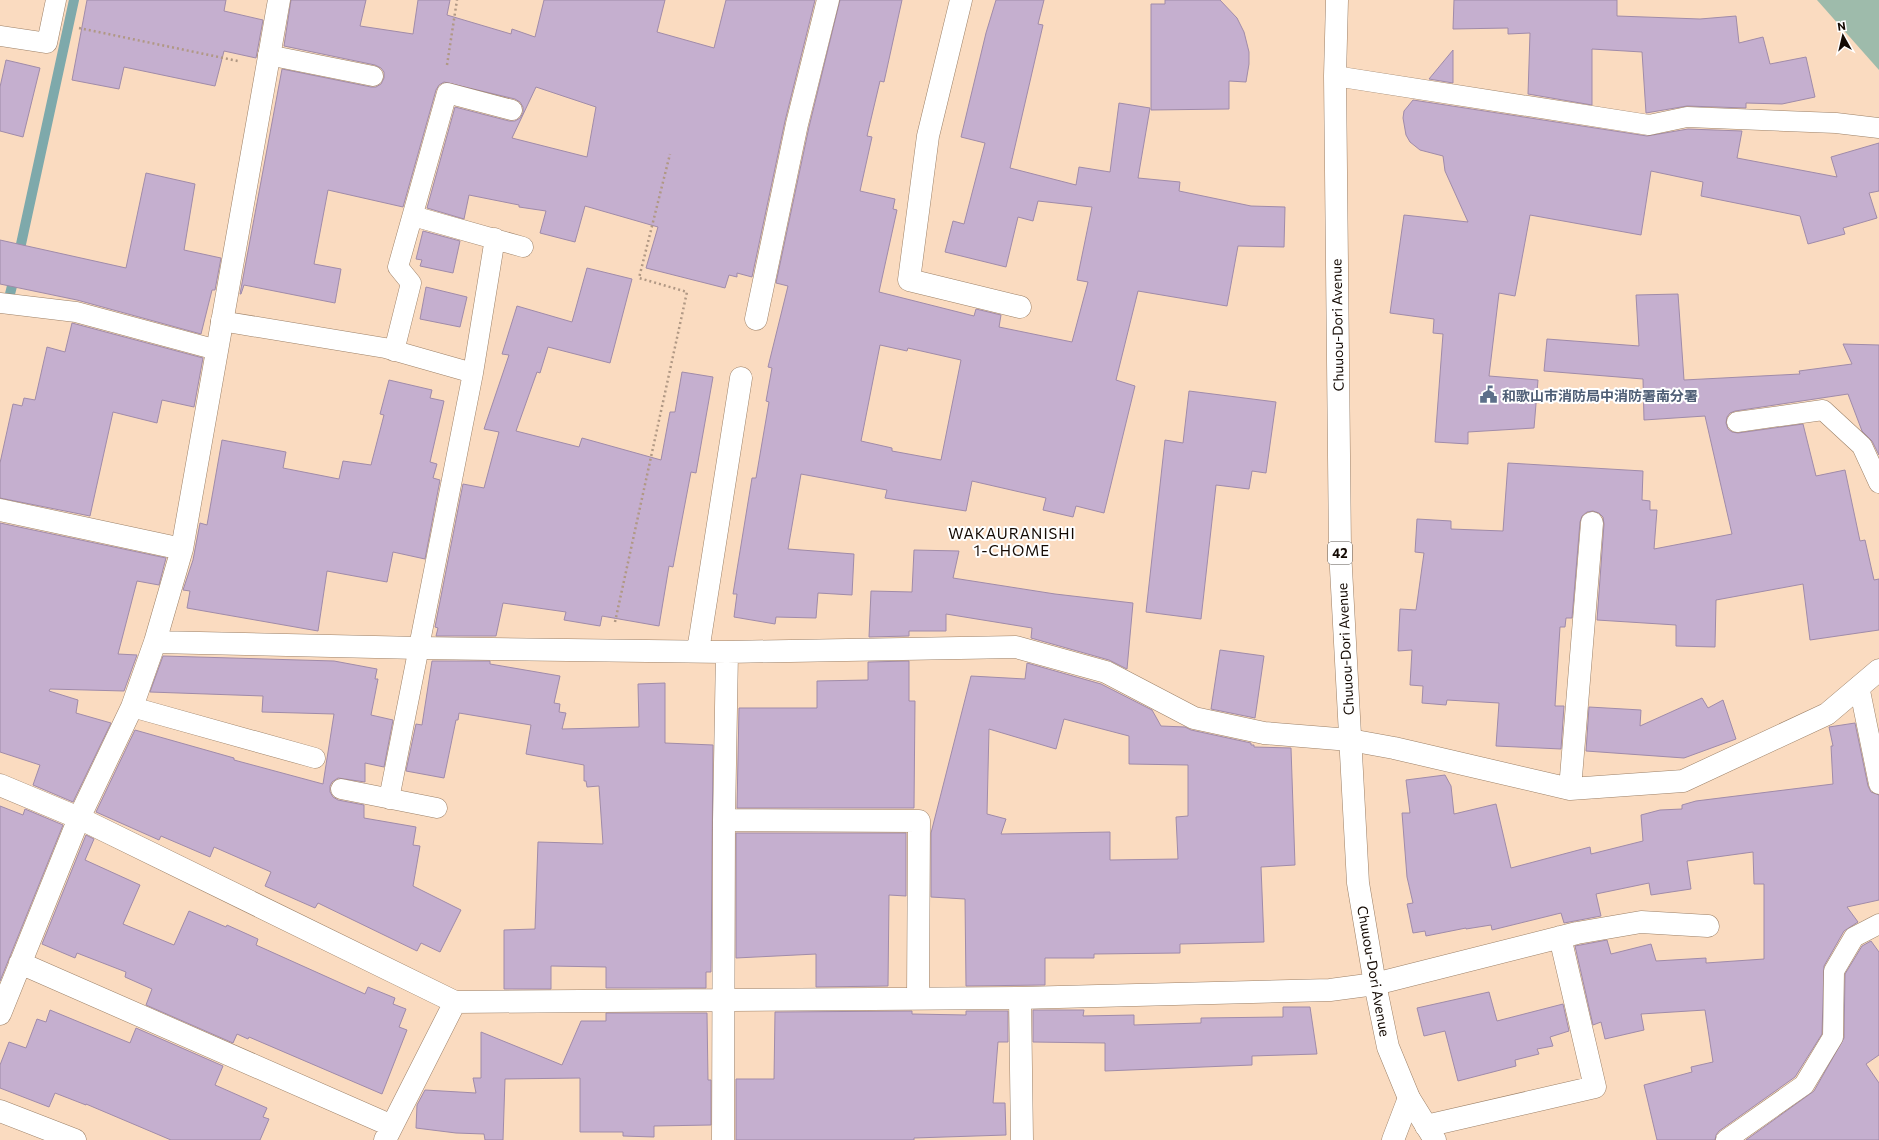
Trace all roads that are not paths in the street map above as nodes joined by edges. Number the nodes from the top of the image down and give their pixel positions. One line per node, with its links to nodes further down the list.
1 (56, 0): 6 (lane)
2 (279, 0): 7 (main road)
3 (828, 0): 17 (main road)
4 (961, 0): 16 (main road)
5 (1337, 0): 9 (main road, Chuuou-Dori Avenue / 42)
6 (0, 36)
7 (267, 61): 8 (lane); 18 (main road)
8 (373, 76)
9 (1335, 76): 11 (lane); 35 (main road, Chuuou-Dori Avenue / 42)
10 (512, 110): 12 (lane)
11 (1879, 128)
12 (413, 216): 13 (lane); 20 (lane)
13 (495, 238): 14 (lane); 21 (lane)
14 (523, 247)
15 (0, 303): 19 (lane)
16 (1020, 307)
17 (756, 319)
18 (221, 321): 19 (main road); 20 (lane)
19 (216, 350): 27 (main road)
20 (394, 351): 21 (lane)
21 (473, 373): 29 (lane)
22 (742, 378): 30 (main road)
23 (1737, 422): 24 (lane)
24 (1879, 483)
25 (0, 510): 27 (main road)
26 (1592, 523): 40 (main road)
27 (182, 549): 28 (main road)
28 (155, 642): 29 (main road); 34 (main road)
29 (419, 648): 30 (main road); 41 (lane)
30 (698, 651): 31 (main road)
31 (727, 652): 35 (main road); 44 (main road)
32 (1879, 670): 33 (main road)
33 (1859, 686): 37 (lane); 40 (main road)
34 (132, 707): 36 (lane); 43 (main road)
35 (1350, 740): 40 (main road); 49 (main road, Chuuou-Dori Avenue / 42)
36 (315, 758)
37 (1879, 784)
38 (0, 785): 43 (main road)
39 (341, 789): 41 (lane)
40 (1570, 789)
41 (389, 799): 42 (lane)
42 (438, 808)
43 (79, 818): 48 (main road); 53 (main road)
44 (724, 820): 50 (main road); 52 (main road)
45 (1879, 924): 63 (lane)
46 (1708, 926): 47 (main road)
47 (1560, 937): 49 (main road); 58 (main road)
48 (20, 963): 54 (main road); 57 (main road)
49 (1374, 984): 51 (main road); 55 (main road, Chuuou-Dori Avenue / 42)
50 (918, 998): 51 (main road); 52 (main road)
51 (1020, 998): 61 (main road)
52 (723, 1000): 53 (main road); 60 (main road)
53 (455, 1002): 57 (main road)
54 (0, 1014)
55 (1410, 1098): 58 (main road, Chuuou-Dori Avenue / 42); 62 (main road)
56 (0, 1112): 59 (main road)
57 (389, 1133)
58 (1430, 1133)
59 (75, 1140)
60 (723, 1140)
61 (1022, 1140)
62 (1393, 1140)
63 (1726, 1140)

